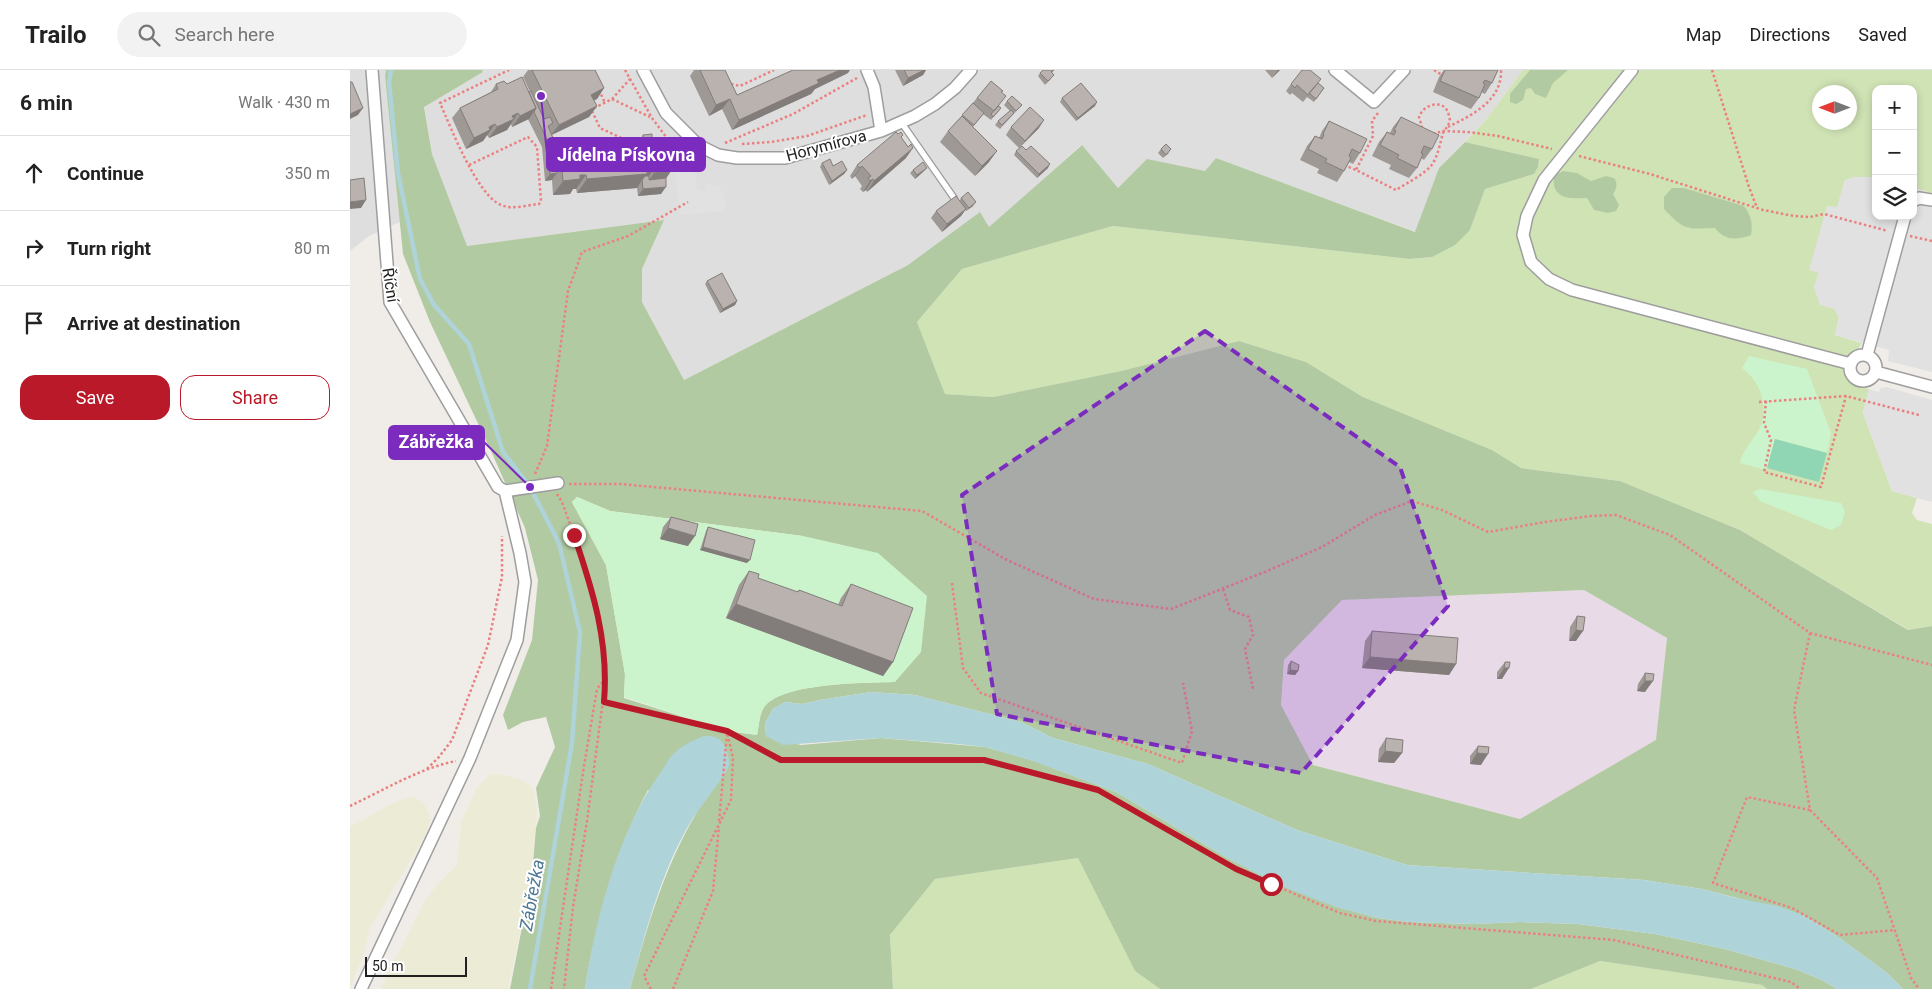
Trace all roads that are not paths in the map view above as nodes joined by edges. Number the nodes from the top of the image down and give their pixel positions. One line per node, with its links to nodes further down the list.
1 (372, 70): 19 (street, Říční)
2 (643, 70): 9 (street, Horymírova)
3 (971, 70): 8 (street, Horymírova)
4 (1335, 70): 5 (street)
5 (1404, 70)
6 (1632, 70): 15 (street)
7 (864, 73): 9 (street)
8 (901, 122): 9 (street, Horymírova); 10 (lane)
9 (881, 131)
10 (954, 198)
11 (1917, 199): 12 (street)
12 (1932, 200)
13 (1905, 220): 14 (street)
14 (1867, 355): 15 (street); 16 (street)
15 (1850, 364): 16 (street)
16 (1876, 372): 17 (street)
17 (1932, 387)
18 (554, 484): 19 (street)
19 (508, 491): 20 (street)
20 (361, 989)

